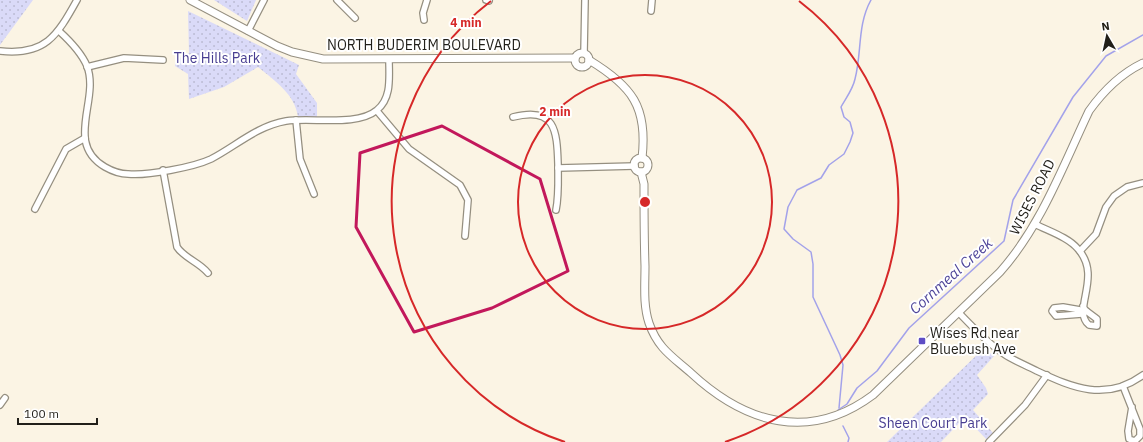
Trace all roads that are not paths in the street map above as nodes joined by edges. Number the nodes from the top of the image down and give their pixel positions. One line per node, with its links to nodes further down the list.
1 (77, 0): 11 (street)
2 (190, 0): 12 (street, NORTH BUDERIM BOULEVARD)
3 (264, 0): 12 (street)
4 (337, 0): 9 (street)
5 (427, 0): 10 (street)
6 (585, 0): 14 (street)
7 (652, 0): 8 (street)
8 (651, 11)
9 (355, 18)
10 (424, 20)
11 (60, 31): 13 (street); 20 (street)
12 (248, 31): 16 (street, NORTH BUDERIM BOULEVARD)
13 (0, 51)
14 (584, 53): 15 (street); 18 (street)
15 (575, 58): 16 (street, NORTH BUDERIM BOULEVARD); 18 (street)
16 (389, 59): 21 (street)
17 (163, 60): 20 (street)
18 (590, 60): 25 (street)
19 (1143, 63): 34 (street, WISES ROAD)
20 (87, 67): 24 (street)
21 (377, 110): 23 (street); 35 (street)
22 (513, 117): 27 (street)
23 (296, 120): 28 (street); 31 (street)
24 (85, 138): 28 (street); 32 (street)
25 (642, 158): 26 (street); 29 (street)
26 (634, 166): 27 (street); 29 (street)
27 (558, 168): 33 (street)
28 (163, 170): 37 (street)
29 (642, 172): 40 (street, WISES ROAD)
30 (1143, 184): 36 (street)
31 (314, 194)
32 (35, 209)
33 (556, 210)
34 (1035, 224): 36 (street); 40 (street, WISES ROAD)
35 (465, 236)
36 (1080, 251): 39 (street)
37 (208, 273)
38 (1060, 307): 39 (street); 41 (street); 41 (street)
39 (1084, 311): 39 (street); 41 (street)
40 (959, 313): 43 (street)
41 (1060, 316)
42 (1143, 375): 44 (street)
43 (1047, 376): 44 (street); 48 (street)
44 (1123, 386): 47 (street)
45 (5, 398): 46 (street)
46 (0, 405)
47 (1132, 407): 47 (street)
48 (991, 441)

